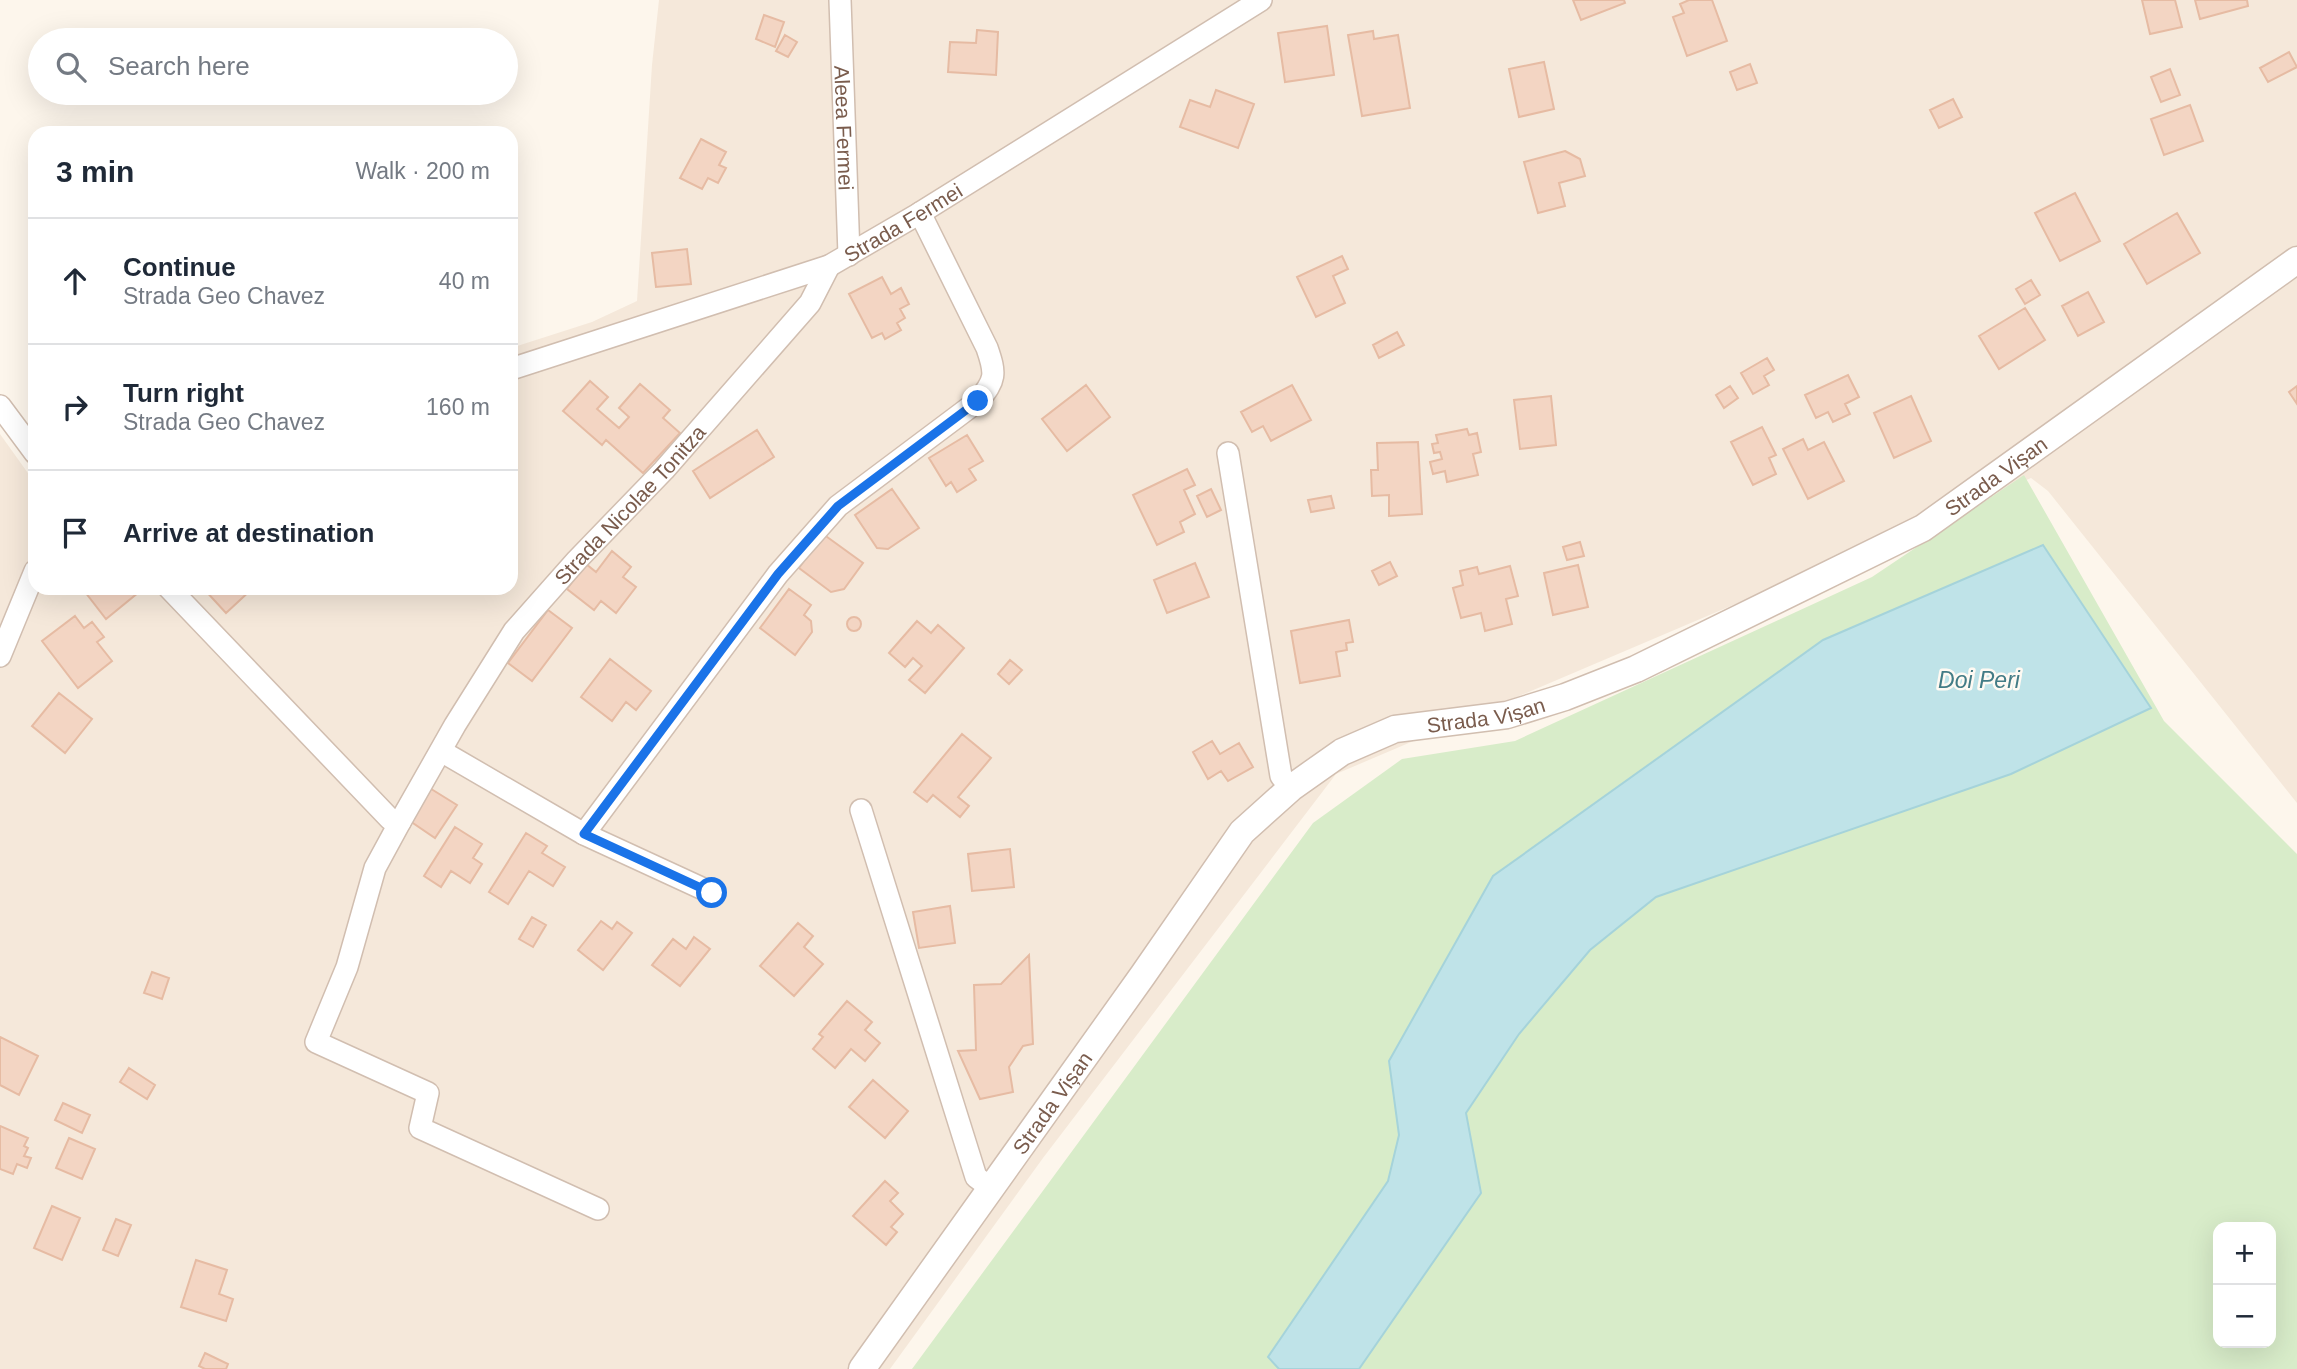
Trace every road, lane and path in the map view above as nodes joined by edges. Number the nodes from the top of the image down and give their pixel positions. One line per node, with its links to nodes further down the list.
1 (840, 0): 4 (street, Aleea Fermei)
2 (1261, 0): 3 (street, Strada Fermei)
3 (920, 213): 4 (street, Strada Fermei); 18 (street)
4 (849, 255): 6 (street, Strada Fermei)
5 (2297, 260): 15 (street, Strada Vișan)
6 (829, 266): 7 (street, Strada Fermei); 14 (street, Strada Nicolae Tonitza)
7 (518, 367)
8 (0, 406): 9 (street)
9 (28, 444)
10 (1228, 453): 15 (street)
11 (28, 588): 13 (street)
12 (176, 595): 17 (street)
13 (0, 656)
14 (441, 751): 17 (street, Strada Nicolae Tonitza); 18 (street)
15 (1291, 788): 20 (street, Strada Vișan)
16 (861, 810): 20 (street)
17 (400, 822): 21 (street, Strada Nicolae Tonitza)
18 (584, 834): 19 (street)
19 (712, 893)
20 (991, 1188): 22 (street, Strada Vișan)
21 (598, 1209)
22 (862, 1369)

